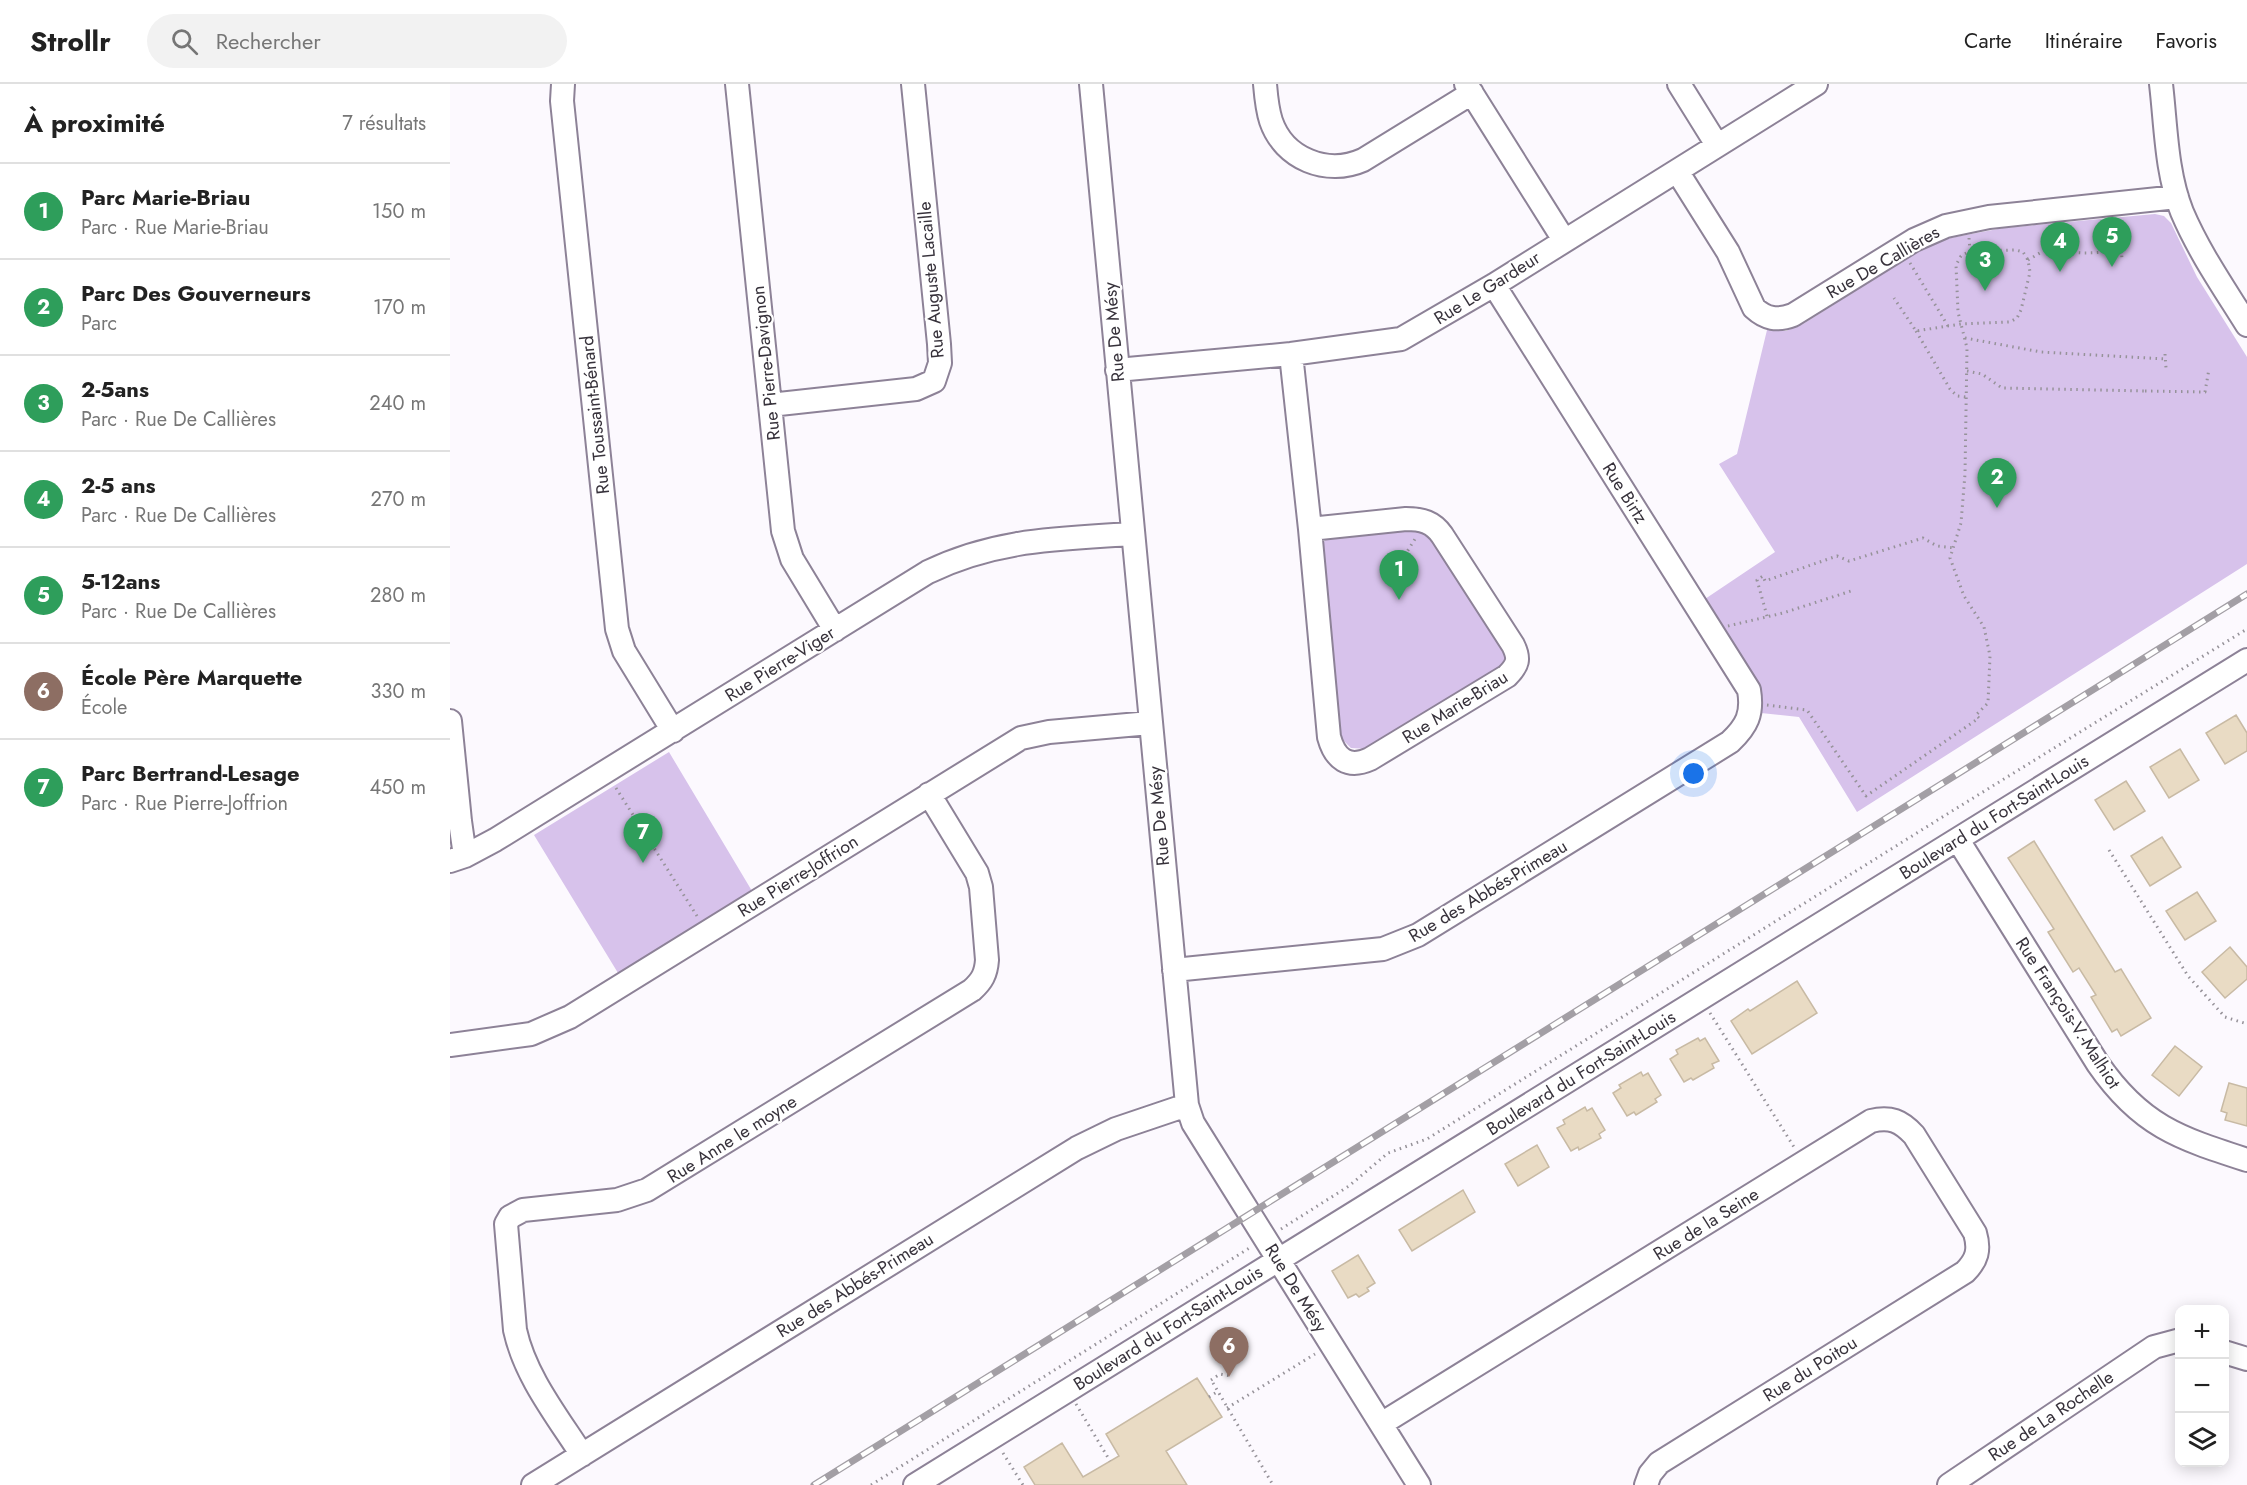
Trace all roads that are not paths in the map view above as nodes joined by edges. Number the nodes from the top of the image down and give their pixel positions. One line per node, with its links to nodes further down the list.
1 (563, 84): 26 (street, Rue Toussaint-Bénard)
2 (737, 84): 18 (street, Rue Pierre-Davignon)
3 (913, 84): 18 (street, Rue Auguste Lacaille)
4 (1091, 84): 17 (street, Rue De Mésy)
5 (1265, 84): 9 (street)
6 (1678, 84): 10 (street)
7 (1816, 84): 10 (street, Rue Le Gardeur)
8 (2161, 84): 12 (street)
9 (1469, 89): 13 (street)
10 (1717, 145): 11 (street, Rue Le Gardeur)
11 (1677, 171): 12 (street, Rue De Callières); 13 (street, Rue Le Gardeur)
12 (2177, 196): 15 (street)
13 (1564, 240): 14 (street, Rue Le Gardeur)
14 (1494, 285): 16 (street, Rue Le Gardeur); 23 (street, Rue Birtz)
15 (2247, 325)
16 (1291, 354): 17 (street, Rue Le Gardeur); 19 (street, Rue Marie-Briau)
17 (1117, 370): 20 (street, Rue De Mésy)
18 (770, 405): 21 (street, Rue Pierre-Davignon)
19 (1310, 529): 19 (street, Rue Marie-Briau)
20 (1132, 534): 21 (street, Rue Pierre-Viger); 25 (street, Rue De Mésy)
21 (835, 630): 26 (street, Rue Pierre-Viger)
22 (2247, 660): 28 (street, Boulevard du Fort-Saint-Louis)
23 (1756, 704): 30 (street, Rue des Abbés-Primeau)
24 (450, 721): 29 (street)
25 (1150, 723): 27 (street, Rue Pierre-Joffrion); 30 (street, Rue De Mésy)
26 (673, 731): 29 (street, Rue Pierre-Viger)
27 (929, 794): 31 (street, Rue Pierre-Joffrion); 40 (street, Rue Anne le moyne)
28 (1958, 840): 33 (street, Rue François-V.-Malhiot); 35 (street, Boulevard du Fort-Saint-Louis)
29 (458, 858)
30 (1174, 970): 32 (street, Rue De Mésy)
31 (450, 1045)
32 (1187, 1105): 35 (street, Rue De Mésy); 40 (street, Rue des Abbés-Primeau)
33 (2247, 1160)
34 (1977, 1255): 39 (street, Rue de la Seine); 44 (street, Rue du Poitou)
35 (1278, 1260): 39 (street, Rue De Mésy); 42 (street, Boulevard du Fort-Saint-Louis)
36 (2175, 1341): 45 (street, Rue de La Rochelle)
37 (2229, 1354): 38 (street)
38 (2247, 1359)
39 (1381, 1424): 43 (street, Rue De Mésy)
40 (582, 1455): 41 (street, Rue des Abbés-Primeau)
41 (532, 1485)
42 (915, 1485)
43 (1419, 1485)
44 (1646, 1485)
45 (1949, 1485)

